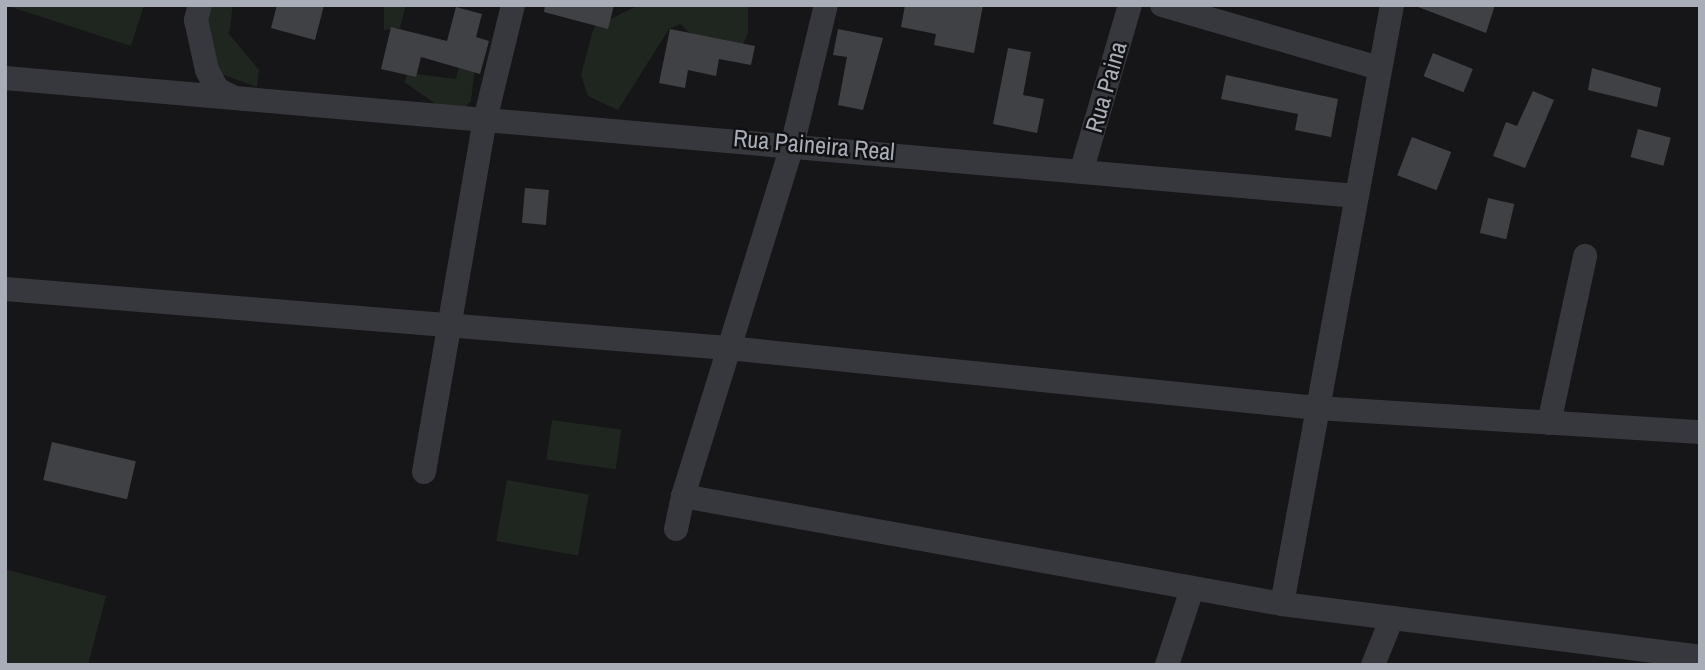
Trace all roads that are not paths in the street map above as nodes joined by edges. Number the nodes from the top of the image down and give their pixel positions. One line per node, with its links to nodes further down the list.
1 (513, 5): 10 (street)
2 (826, 5): 11 (street)
3 (1130, 5): 12 (street, Rua Paina)
4 (1162, 5): 7 (street)
5 (1392, 5): 7 (street)
6 (198, 12): 9 (street)
7 (1379, 68): 13 (street)
8 (5, 78): 9 (street, Rua Paineira Real)
9 (235, 98): 10 (street, Rua Paineira Real)
10 (485, 120): 11 (street, Rua Paineira Real); 16 (street)
11 (793, 142): 12 (street, Rua Paineira Real); 17 (street)
12 (1083, 169): 13 (street, Rua Paineira Real)
13 (1357, 196): 18 (street)
14 (1585, 257): 19 (street)
15 (5, 289): 16 (street)
16 (448, 326): 17 (street); 21 (street)
17 (728, 348): 18 (street); 22 (street)
18 (1317, 408): 19 (street); 25 (street)
19 (1549, 423): 20 (street)
20 (1700, 432)
21 (424, 472)
22 (683, 496): 23 (street); 24 (street)
23 (676, 529)
24 (1192, 589): 25 (street); 28 (street)
25 (1282, 604): 26 (street)
26 (1392, 618): 27 (street); 29 (street)
27 (1700, 657)
28 (1167, 665)
29 (1373, 665)

